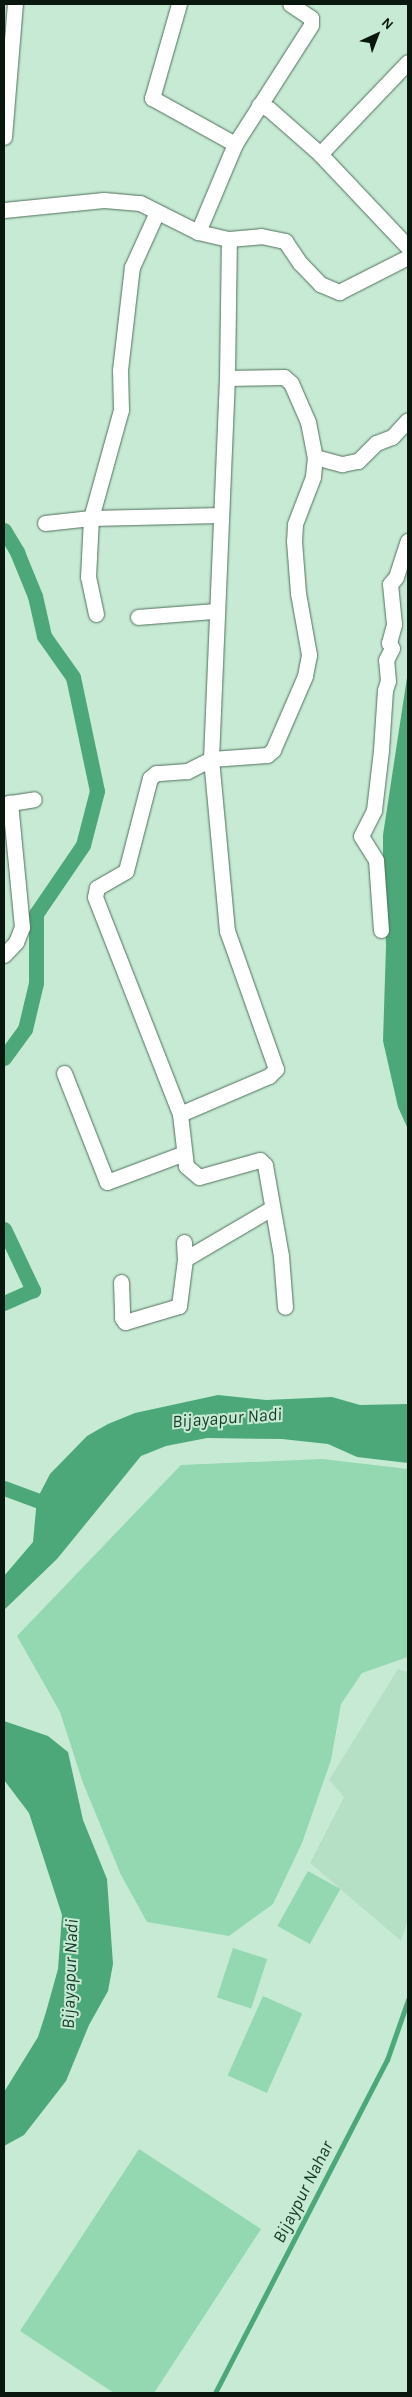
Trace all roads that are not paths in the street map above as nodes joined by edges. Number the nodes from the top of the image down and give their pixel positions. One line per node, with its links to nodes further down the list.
1 (15, 4): 6 (street)
2 (179, 4): 7 (street)
3 (290, 4): 5 (street)
4 (408, 62): 8 (street)
5 (260, 105): 7 (street); 8 (street)
6 (4, 137)
7 (235, 144): 11 (street)
8 (320, 154): 13 (street)
9 (4, 210): 10 (street)
10 (158, 212): 11 (street); 19 (street)
11 (198, 232): 12 (street)
12 (229, 239): 14 (street); 15 (street)
13 (408, 247)
14 (408, 257)
15 (227, 378): 17 (street); 18 (street)
16 (408, 420): 17 (street)
17 (315, 457): 25 (street)
18 (221, 515): 19 (street); 22 (street)
19 (91, 518): 20 (street); 23 (street)
20 (44, 523)
21 (408, 541): 28 (street)
22 (215, 611): 24 (street); 25 (street)
23 (96, 614)
24 (138, 617)
25 (211, 759): 31 (street); 31 (street)
26 (34, 799): 27 (street)
27 (7, 804): 29 (street)
28 (381, 930)
29 (4, 955)
30 (64, 1073): 32 (street)
31 (180, 1114): 32 (street)
32 (184, 1152): 33 (street)
33 (272, 1208): 35 (street); 37 (street)
34 (184, 1242): 35 (street)
35 (185, 1259): 36 (street)
36 (122, 1282)
37 (285, 1307)

